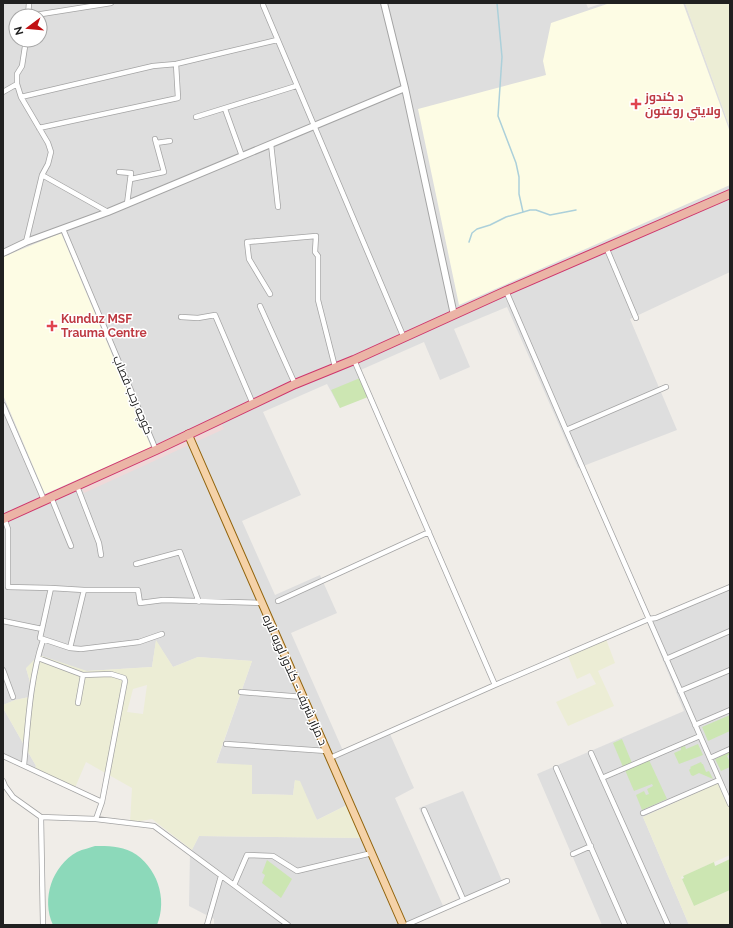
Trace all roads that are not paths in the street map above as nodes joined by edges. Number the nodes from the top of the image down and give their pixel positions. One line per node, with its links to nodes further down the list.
1 (111, 3): 4 (street)
2 (384, 3): 10 (street)
3 (262, 5): 5 (street)
4 (48, 13)
5 (277, 40): 7 (street); 9 (street)
6 (25, 48): 8 (street)
7 (176, 64): 12 (street); 16 (street)
8 (17, 84): 11 (street); 12 (street)
9 (296, 86): 13 (street); 15 (street)
10 (405, 88): 15 (street); 34 (street)
11 (3, 92)
12 (21, 97): 16 (street)
13 (225, 109): 14 (street); 19 (street)
14 (196, 117)
15 (314, 126): 18 (street); 37 (street)
16 (39, 128): 21 (street)
17 (170, 141): 22 (street)
18 (271, 144): 19 (street); 25 (street)
19 (242, 156): 24 (street)
20 (119, 172): 22 (street)
21 (42, 175): 26 (street); 28 (street)
22 (130, 178): 24 (street)
23 (730, 194): 29 (highway)
24 (127, 204): 26 (street)
25 (278, 207)
26 (108, 212): 27 (street)
27 (63, 229): 28 (street); 46 (street, کوچه رجب قصاب)
28 (26, 242): 30 (street)
29 (606, 247): 31 (highway); 36 (street)
30 (3, 253)
31 (506, 290): 34 (highway); 44 (street)
32 (270, 294): 39 (street)
33 (260, 306): 40 (street)
34 (454, 315): 37 (highway)
35 (181, 317): 42 (street)
36 (636, 318)
37 (404, 338): 38 (highway)
38 (354, 360): 39 (highway); 50 (street)
39 (336, 367): 40 (highway)
40 (295, 384): 42 (highway)
41 (666, 387): 44 (street)
42 (253, 404): 45 (highway)
43 (3, 405): 48 (street)
44 (566, 430): 61 (street)
45 (188, 434): 46 (highway); 60 (main road, د مزار شریف - کندوز لویه لاره)
46 (156, 450): 47 (highway)
47 (77, 486): 48 (highway); 52 (street)
48 (48, 498): 49 (highway); 51 (street)
49 (3, 519): 54 (street)
50 (429, 532): 58 (street); 73 (street)
51 (70, 546)
52 (102, 555)
53 (136, 564): 59 (street)
54 (51, 588): 56 (street); 63 (street)
55 (729, 588): 57 (street); 61 (street)
56 (84, 590): 59 (street); 67 (street)
57 (730, 594)
58 (278, 601)
59 (199, 602): 60 (street)
60 (262, 603): 77 (main road, د مزار شریف - کندوز لویه لاره)
61 (649, 620): 69 (street); 73 (street)
62 (3, 621): 63 (street)
63 (42, 629): 66 (street)
64 (730, 631): 69 (street)
65 (162, 634): 67 (street)
66 (43, 640): 67 (street); 68 (street)
67 (70, 648)
68 (38, 658): 72 (street); 88 (street)
69 (666, 659): 74 (street)
70 (3, 670): 76 (street)
71 (730, 670): 74 (street)
72 (83, 675): 78 (street); 94 (street)
73 (495, 685): 85 (street)
74 (680, 691): 80 (street)
75 (241, 692): 77 (street)
76 (13, 697)
77 (303, 697): 85 (main road, د مزار شریف - کندوز لویه لاره)
78 (78, 702)
79 (730, 710): 80 (street)
80 (695, 725): 81 (street)
81 (700, 736): 87 (street); 90 (street)
82 (226, 744): 85 (street)
83 (730, 749): 87 (street)
84 (591, 753): 90 (street)
85 (328, 754): 100 (main road, د مزار شریف - کندوز لویه لاره)
86 (3, 756): 88 (street)
87 (710, 758): 91 (street)
88 (24, 765): 94 (street)
89 (556, 768): 99 (street)
90 (602, 778): 112 (street)
91 (719, 780): 93 (street); 96 (street)
92 (4, 785): 97 (street)
93 (729, 801)
94 (102, 802): 98 (street)
95 (424, 810): 105 (street)
96 (643, 813)
97 (41, 817): 98 (street); 106 (street)
98 (96, 820): 102 (street)
99 (591, 846): 101 (street); 111 (street)
100 (372, 853): 104 (street); 109 (main road, د مزار شریف - کندوز لویه لاره)
101 (573, 854)
102 (221, 876): 104 (street); 107 (street)
103 (507, 881): 105 (street)
104 (234, 886): 108 (street)
105 (463, 899): 110 (street)
106 (43, 925)
107 (207, 925)
108 (288, 925)
109 (403, 925)
110 (406, 925)
111 (625, 925)
112 (668, 925)

